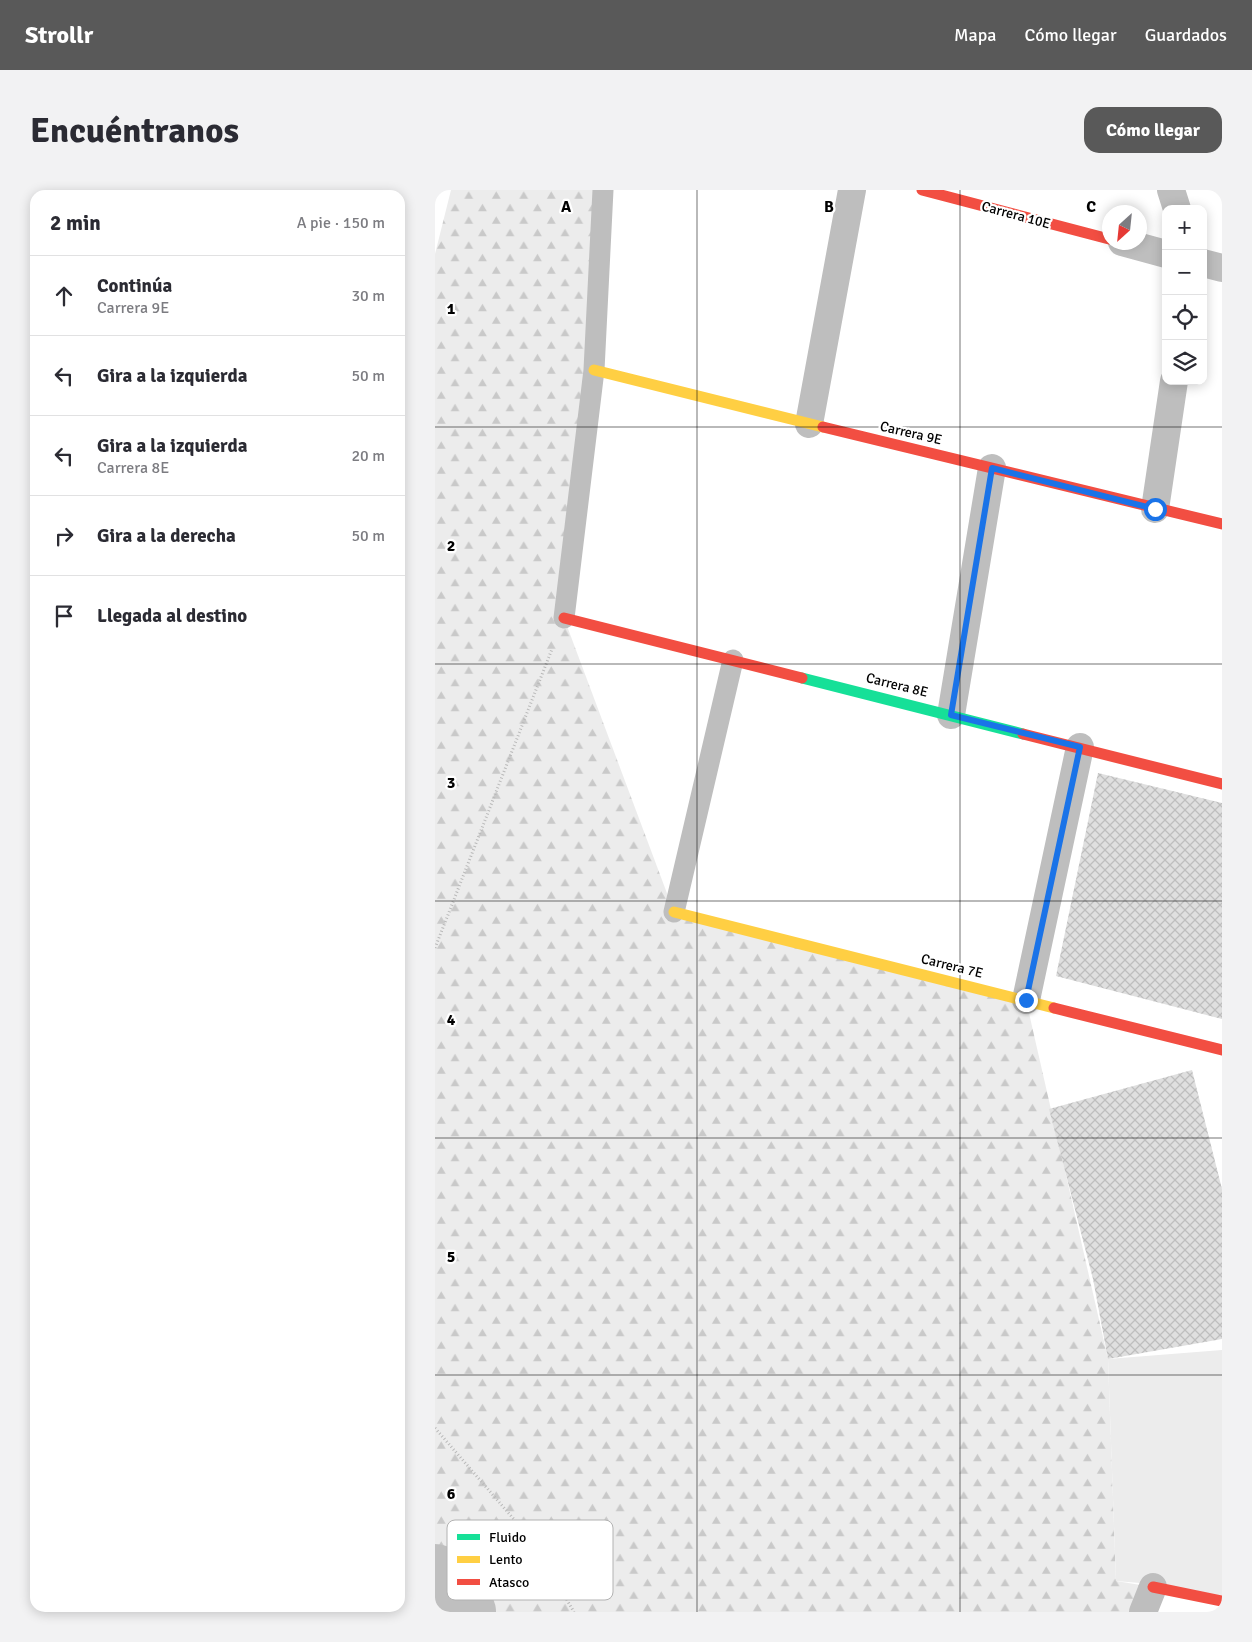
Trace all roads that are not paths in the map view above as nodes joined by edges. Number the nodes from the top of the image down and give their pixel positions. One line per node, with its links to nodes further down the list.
1 (603, 190): 11 (lane)
2 (851, 190): 13 (street)
3 (922, 190): 6 (street, Carrera 10E)
4 (1171, 190): 5 (street)
5 (1176, 205)
6 (1102, 237)
7 (1147, 249): 8 (street)
8 (1162, 253)
9 (1207, 265): 10 (street)
10 (1222, 268)
11 (594, 370): 13 (street, Carrera 9E); 17 (lane)
12 (1173, 385): 15 (street)
13 (809, 424): 14 (street, Carrera 9E)
14 (992, 468): 15 (street, Carrera 9E); 19 (street)
15 (1155, 509): 16 (street, Carrera 9E)
16 (1222, 524)
17 (563, 618): 18 (street, Carrera 8E)
18 (733, 660): 19 (street, Carrera 8E); 22 (lane)
19 (951, 715): 20 (street, Carrera 8E)
20 (1080, 747): 21 (street, Carrera 8E); 23 (street)
21 (1222, 784)
22 (674, 912): 23 (street, Carrera 7E)
23 (1026, 1000): 24 (street, Carrera 7E)
24 (1222, 1050)
25 (1153, 1587): 26 (street); 27 (street)
26 (1222, 1601)
27 (1143, 1612)

